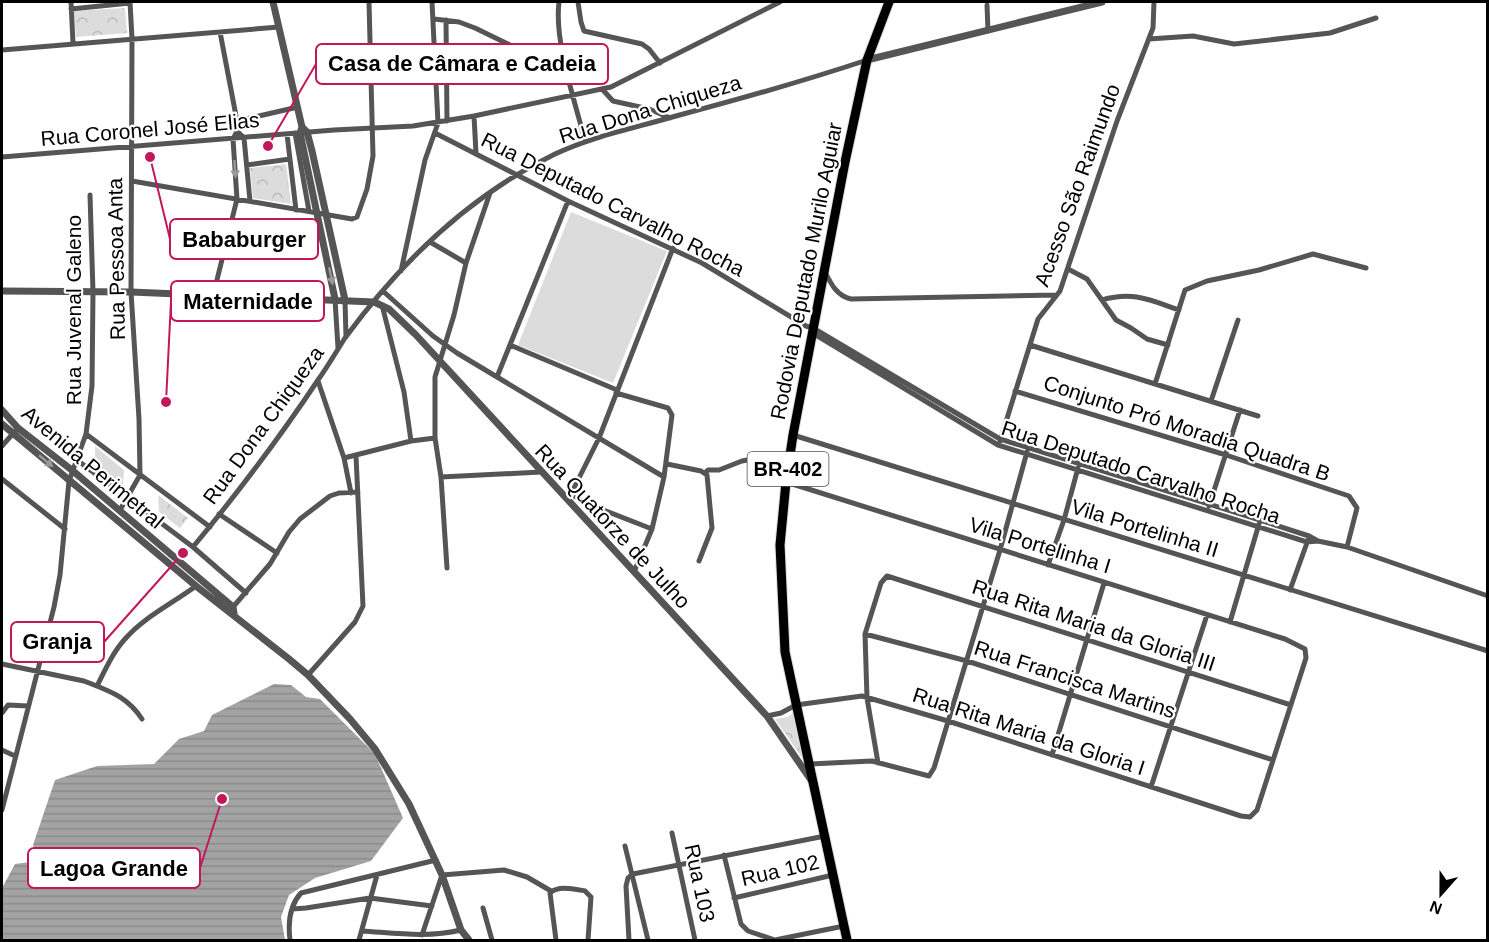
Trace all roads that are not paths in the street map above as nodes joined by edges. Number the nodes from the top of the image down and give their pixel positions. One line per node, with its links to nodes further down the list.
1 (71, 2): 13 (street)
2 (130, 2): 13 (street); 20 (street, Rua Pessoa Anta)
3 (273, 2): 17 (street)
4 (369, 2): 35 (street)
5 (432, 2): 15 (street)
6 (559, 2): 26 (street)
7 (578, 2): 25 (street)
8 (780, 2): 25 (street, Rua Coronel José Elias)
9 (889, 2): 24 (highway, Rodovia Deputado Murilo Aguiar / BR-402)
10 (1102, 2): 18 (street, Rua Dona Chiqueza)
11 (1154, 2): 21 (street, Acesso São Raimundo)
12 (987, 4): 18 (street)
13 (71, 9): 22 (street)
14 (1376, 18): 21 (street)
15 (434, 19): 16 (street); 34 (street)
16 (446, 20): 26 (street); 33 (street)
17 (279, 27): 19 (street); 29 (street)
18 (988, 31): 24 (street, Rua Dona Chiqueza)
19 (220, 32): 20 (street); 32 (street)
20 (132, 39): 22 (street); 43 (street, Rua Pessoa Anta)
21 (1149, 39): 66 (street, Acesso São Raimundo)
22 (73, 43): 23 (street)
23 (2, 50)
24 (867, 60): 31 (street, Rua Dona Chiqueza); 67 (highway, Rodovia Deputado Murilo Aguiar / BR-402)
25 (660, 63): 27 (street, Rua Coronel José Elias)
26 (568, 73): 28 (street)
27 (602, 89): 28 (street, Rua Coronel José Elias); 31 (street)
28 (574, 95): 30 (street, Rua Coronel José Elias); 42 (street)
29 (298, 107): 32 (street); 37 (street)
30 (474, 116): 33 (street, Rua Coronel José Elias); 44 (street)
31 (670, 118): 42 (street, Rua Dona Chiqueza)
32 (237, 121): 36 (street)
33 (447, 121): 34 (street, Rua Coronel José Elias)
34 (438, 123): 35 (street, Rua Coronel José Elias); 38 (street)
35 (373, 128): 37 (street, Rua Coronel José Elias); 59 (street)
36 (237, 131): 40 (street); 41 (street)
37 (301, 131): 39 (street, Rua Coronel José Elias); 49 (street); 57 (street)
38 (435, 133): 44 (street, Rua Deputado Carvalho Rocha); 68 (street)
39 (287, 134): 40 (street, Rua Coronel José Elias); 46 (street)
40 (244, 138): 41 (street, Rua Coronel José Elias); 47 (street)
41 (233, 139): 43 (street, Rua Coronel José Elias); 53 (street, one-way to 53)
42 (585, 141): 48 (street, Rua Dona Chiqueza)
43 (131, 147): 45 (street, Rua Coronel José Elias); 50 (street, Rua Pessoa Anta)
44 (476, 153): 48 (street, Rua Deputado Carvalho Rocha)
45 (2, 157)
46 (290, 159): 47 (street); 56 (street)
47 (247, 165): 54 (street)
48 (517, 174): 51 (street, Rua Dona Chiqueza); 55 (street, Rua Deputado Carvalho Rocha)
49 (313, 175): 58 (street); 59 (street)
50 (132, 181): 53 (street); 71 (street, Rua Pessoa Anta)
51 (490, 193): 60 (street, Rua Dona Chiqueza); 64 (street)
52 (90, 195): 70 (street, Rua Juvenal Galeno)
53 (237, 199): 54 (street); 74 (street)
54 (250, 201): 56 (street)
55 (568, 201): 61 (street, Rua Deputado Carvalho Rocha); 84 (street)
56 (296, 210): 57 (street)
57 (309, 211): 58 (street)
58 (318, 213): 59 (street); 63 (street)
59 (326, 213): 62 (street)
60 (430, 242): 64 (street); 68 (street, Rua Dona Chiqueza)
61 (673, 248): 81 (street, Rua Deputado Carvalho Rocha); 93 (street)
62 (335, 253): 63 (street); 76 (street)
63 (326, 255): 75 (street, one-way to 75)
64 (466, 263): 83 (street)
65 (1366, 268): 79 (street)
66 (1068, 269): 73 (street, Acesso São Raimundo); 77 (street)
67 (824, 270): 73 (street); 81 (highway, Rodovia Deputado Murilo Aguiar / BR-402)
68 (401, 273): 72 (street, Rua Dona Chiqueza)
69 (2, 291): 70 (street)
70 (93, 292): 71 (street); 100 (street, Rua Juvenal Galeno)
71 (131, 292): 74 (street); 118 (street, Rua Pessoa Anta)
72 (384, 292): 78 (street, Rua Dona Chiqueza); 83 (street)
73 (1056, 295): 85 (street, Acesso São Raimundo)
74 (213, 296): 75 (street)
75 (335, 299): 76 (street); 87 (street)
76 (345, 300): 78 (street); 82 (street)
77 (1102, 300): 79 (street); 86 (street)
78 (378, 303): 82 (street, Rua Dona Chiqueza); 88 (street, Rua Quatorze de Julho); 104 (street)
79 (1179, 310): 86 (street)
80 (1238, 320): 94 (street)
81 (810, 329): 101 (highway, Rodovia Deputado Murilo Aguiar / BR-402); 105 (street, Rua Deputado Carvalho Rocha)
82 (346, 337): 87 (street, Rua Dona Chiqueza)
83 (444, 344): 88 (street); 89 (street)
84 (510, 345): 89 (street); 93 (street)
85 (1030, 345): 91 (street); 92 (street, Acesso São Raimundo)
86 (1168, 345): 91 (street)
87 (338, 348): 90 (street, Rua Dona Chiqueza)
88 (438, 361): 102 (street); 116 (street, Rua Quatorze de Julho)
89 (497, 377): 103 (street)
90 (318, 381): 110 (street); 131 (street, Rua Dona Chiqueza)
91 (1155, 384): 94 (street)
92 (1015, 391): 105 (street, Acesso São Raimundo); 108 (street, Conjunto Pró Moradia Quadra B)
93 (617, 392): 103 (street); 113 (street)
94 (1211, 401): 96 (street)
95 (2, 410): 99 (street, Avenida Perimetral)
96 (1240, 411): 97 (street); 108 (street)
97 (1258, 416)
98 (2, 424): 99 (street, Avenida Perimetral)
99 (16, 431): 106 (street); 115 (street, Avenida Perimetral); 122 (street, Avenida Perimetral, one-way to 122)
100 (86, 434): 111 (street, Rua Juvenal Galeno); 118 (street)
101 (793, 435): 112 (highway, Rodovia Deputado Murilo Aguiar / BR-402); 128 (street, Vila Portelinha II)
102 (435, 438): 104 (street); 119 (street)
103 (598, 438): 120 (street); 127 (street)
104 (411, 441): 109 (street)
105 (999, 442): 107 (street, Rua Deputado Carvalho Rocha)
106 (2, 446)
107 (1027, 451): 114 (street, Rua Deputado Carvalho Rocha); 128 (street)
108 (1226, 455): 129 (street); 139 (street, Conjunto Pró Moradia Quadra B)
109 (356, 456): 110 (street); 124 (street)
110 (344, 458): 125 (street)
111 (77, 460): 115 (street, Rua Juvenal Galeno); 126 (street)
112 (789, 460): 117 (street); 123 (highway, Rodovia Deputado Murilo Aguiar / BR-402)
113 (667, 464): 117 (street); 120 (street)
114 (1078, 466): 129 (street, Rua Deputado Carvalho Rocha); 132 (street)
115 (74, 471): 122 (street, Rua Juvenal Galeno); 130 (street, Avenida Perimetral)
116 (541, 472): 119 (street); 127 (street, Rua Quatorze de Julho)
117 (705, 473): 142 (street)
118 (140, 475): 126 (street); 134 (street)
119 (441, 477): 145 (street)
120 (664, 477): 136 (street)
121 (2, 479): 135 (street)
122 (69, 481): 135 (street); 143 (street, Avenida Perimetral)
123 (786, 482): 140 (street, Vila Portelinha I); 168 (highway, Rodovia Deputado Murilo Aguiar / BR-402)
124 (358, 492): 125 (street); 164 (street)
125 (351, 493): 141 (street)
126 (127, 497): 130 (street); 138 (street)
127 (570, 497): 136 (street); 146 (street, Rua Quatorze de Julho)
128 (1013, 505): 132 (street, Vila Portelinha II); 140 (street)
129 (1209, 507): 133 (street, Rua Deputado Carvalho Rocha)
130 (120, 510): 143 (street, Avenida Perimetral)
131 (219, 514): 134 (street, Rua Dona Chiqueza); 141 (street)
132 (1064, 520): 144 (street); 147 (street, Vila Portelinha II)
133 (1259, 523): 137 (street, Rua Deputado Carvalho Rocha); 147 (street)
134 (210, 526): 138 (street, Rua Dona Chiqueza)
135 (65, 529): 162 (street)
136 (652, 529): 146 (street)
137 (1308, 539): 139 (street, Rua Deputado Carvalho Rocha); 150 (street)
138 (193, 547): 151 (street)
139 (1347, 548): 152 (street, Rua Deputado Carvalho Rocha)
140 (1000, 550): 144 (street, Vila Portelinha I); 153 (street)
141 (277, 553): 151 (street)
142 (699, 561)
143 (176, 564): 149 (street, Avenida Perimetral); 154 (street, Avenida Perimetral)
144 (1048, 565): 148 (street, Vila Portelinha I)
145 (447, 568)
146 (634, 572): 172 (street, Rua Quatorze de Julho)
147 (1245, 576): 150 (street, Vila Portelinha II); 156 (street)
148 (1104, 583): 155 (street, Vila Portelinha I); 158 (street)
149 (196, 586): 154 (street, Avenida Perimetral); 165 (street)
150 (1290, 590): 159 (street, Vila Portelinha II)
151 (246, 594): 154 (street)
152 (1487, 596)
153 (983, 607): 157 (street, Rua Rita Maria da Gloria III); 158 (street, Rua Rita Maria da Gloria III); 160 (street)
154 (233, 610): 164 (street)
155 (1207, 615): 156 (street, Vila Portelinha I); 163 (street)
156 (1230, 622): 169 (street, Vila Portelinha I)
157 (866, 634): 160 (street, Rua Francisca Martins); 167 (street)
158 (1086, 641): 163 (street, Rua Rita Maria da Gloria III); 166 (street)
159 (1488, 651)
160 (966, 661): 166 (street, Rua Francisca Martins); 174 (street)
161 (2, 664): 162 (street)
162 (37, 670): 165 (street); 170 (street)
163 (1188, 673): 169 (street, Rua Rita Maria da Gloria III); 175 (street)
164 (308, 675): 189 (street)
165 (96, 686): 173 (street)
166 (1070, 695): 175 (street, Rua Francisca Martins); 177 (street)
167 (867, 698): 168 (street, Rua Rita Maria da Gloria I); 174 (street, Rua Rita Maria da Gloria I); 180 (street)
168 (796, 705): 172 (street, Rua Rita Maria da Gloria I); 181 (highway, Rodovia Deputado Murilo Aguiar / BR-402)
169 (1291, 705): 179 (street)
170 (28, 706): 171 (street); 178 (street)
171 (2, 713)
172 (767, 716): 182 (street, Rua Quatorze de Julho)
173 (142, 719)
174 (948, 721): 177 (street, Rua Rita Maria da Gloria I); 180 (street)
175 (1170, 729): 179 (street, Rua Francisca Martins); 183 (street)
176 (2, 750): 178 (street)
177 (1052, 755): 183 (street, Rua Rita Maria da Gloria I)
178 (15, 756): 184 (street)
179 (1273, 760): 183 (street, Rua Rita Maria da Gloria I)
180 (878, 763): 181 (street)
181 (810, 764): 182 (highway, Rodovia Deputado Murilo Aguiar / BR-402)
182 (814, 784): 186 (highway, Rodovia Deputado Murilo Aguiar / BR-402)
183 (1151, 787)
184 (2, 810)
185 (672, 833): 190 (street, Rua 103)
186 (825, 836): 188 (street); 191 (highway, Rodovia Deputado Murilo Aguiar / BR-402)
187 (626, 846): 194 (street)
188 (724, 855): 190 (street); 197 (street)
189 (436, 860): 192 (street); 193 (street)
190 (678, 864): 194 (street); 212 (street, Rua 103)
191 (834, 874): 197 (street, Rua 102); 201 (highway, Rodovia Deputado Murilo Aguiar / BR-402)
192 (377, 875): 196 (street); 200 (street)
193 (442, 875): 195 (street); 198 (street); 204 (street)
194 (631, 875): 210 (street); 211 (street)
195 (551, 893): 208 (street); 209 (street)
196 (370, 898): 198 (street); 200 (street); 202 (street)
197 (734, 898): 201 (street)
198 (432, 906): 203 (street)
199 (483, 908): 207 (street)
200 (292, 909): 205 (street)
201 (844, 926): 213 (highway, Rodovia Deputado Murilo Aguiar / BR-402)
202 (362, 931): 203 (street); 206 (street)
203 (422, 935): 204 (street)
204 (464, 937)
205 (290, 940)
206 (359, 940)
207 (492, 940)
208 (556, 940)
209 (588, 940)
210 (629, 940)
211 (648, 940)
212 (695, 940)
213 (847, 940)

